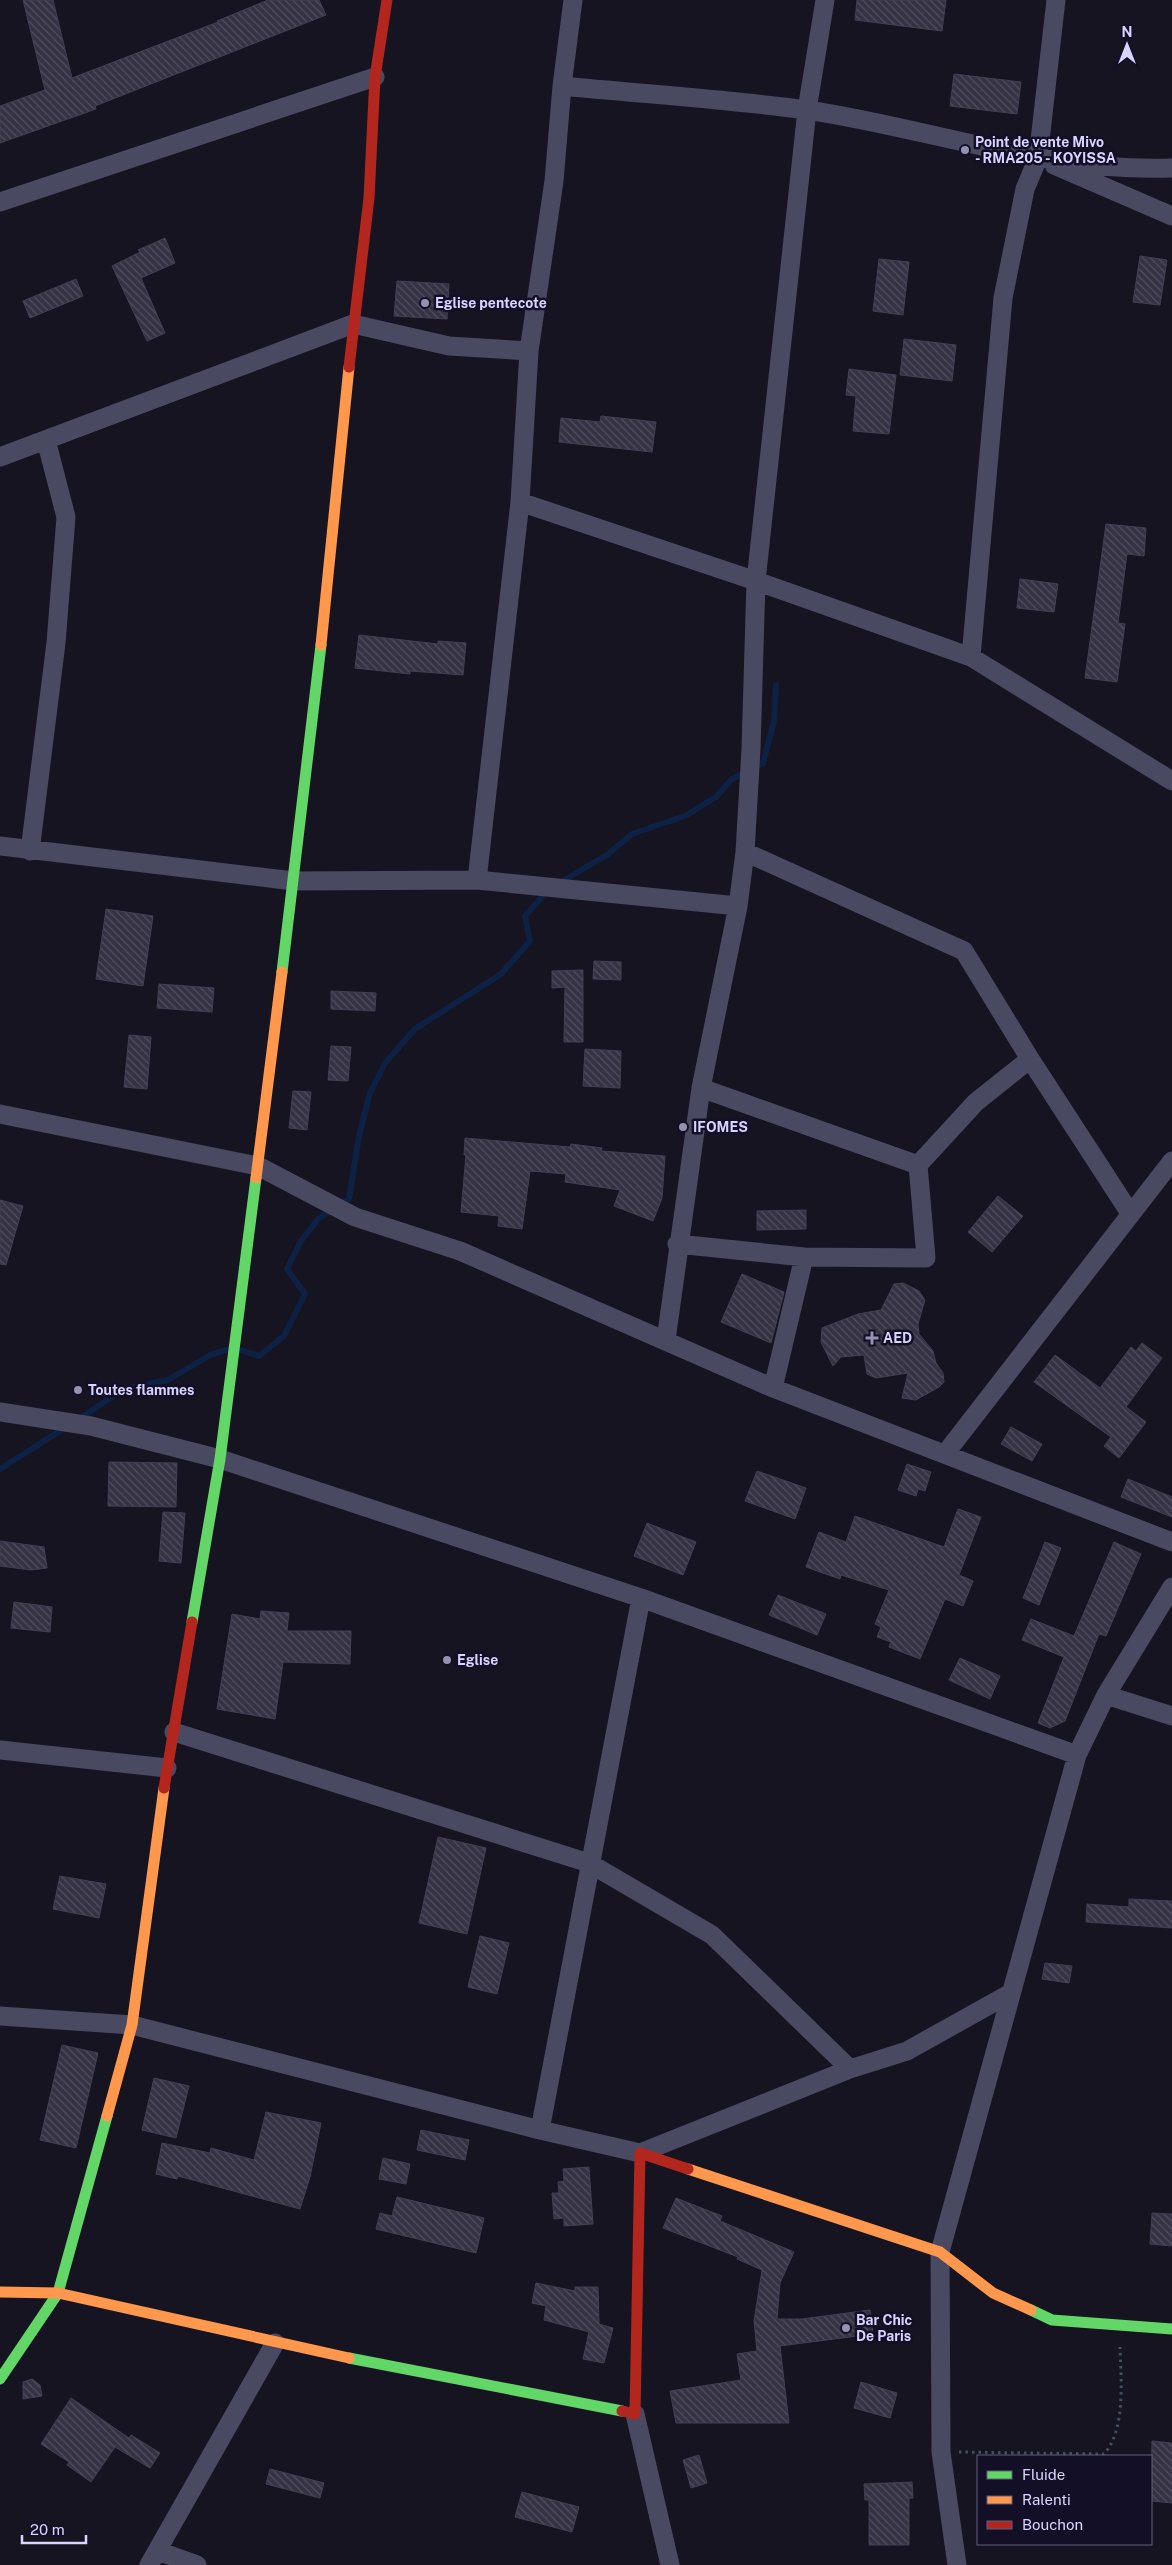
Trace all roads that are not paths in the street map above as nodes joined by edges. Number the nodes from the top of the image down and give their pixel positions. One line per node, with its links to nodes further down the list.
1 (387, 0): 5 (street)
2 (574, 0): 6 (street)
3 (824, 0): 7 (street)
4 (1056, 0): 8 (street)
5 (375, 77): 10 (street); 12 (street)
6 (562, 86): 7 (street); 13 (street)
7 (808, 110): 8 (street); 17 (street)
8 (1038, 158): 9 (street); 11 (street); 18 (street)
9 (1172, 168)
10 (0, 202)
11 (1172, 216)
12 (353, 324): 13 (street); 14 (street); 24 (street)
13 (529, 351): 16 (street)
14 (46, 440): 15 (street); 21 (street)
15 (0, 457)
16 (520, 502): 17 (street); 23 (street)
17 (756, 581): 18 (street); 22 (street)
18 (971, 658): 19 (street)
19 (1172, 781)
20 (0, 846): 21 (street)
21 (30, 851): 24 (street)
22 (745, 852): 25 (street); 26 (street)
23 (477, 880): 24 (street); 25 (street)
24 (294, 881): 31 (street)
25 (738, 906): 27 (street)
26 (1030, 1059): 30 (street); 32 (street)
27 (701, 1088): 30 (street); 33 (street)
28 (0, 1114): 31 (street)
29 (1172, 1162): 32 (street)
30 (918, 1165): 34 (street)
31 (258, 1166): 35 (street); 39 (street)
32 (1130, 1213): 38 (street)
33 (677, 1244): 34 (street); 35 (street)
34 (804, 1257): 36 (street)
35 (666, 1340): 36 (street)
36 (773, 1388): 38 (street)
37 (0, 1412): 39 (street)
38 (945, 1454): 40 (street)
39 (220, 1459): 42 (street); 45 (street)
40 (1172, 1542)
41 (1172, 1587): 43 (street)
42 (641, 1598): 47 (street); 49 (street)
43 (1106, 1695): 44 (street); 47 (street)
44 (1172, 1716)
45 (174, 1732): 48 (street); 49 (street)
46 (0, 1750): 48 (street)
47 (1077, 1755): 50 (street)
48 (167, 1768): 52 (street)
49 (589, 1863): 53 (street); 54 (street)
50 (1009, 1994): 53 (street); 56 (street)
51 (0, 2016): 52 (street)
52 (132, 2025): 54 (street); 58 (street)
53 (850, 2069): 55 (street)
54 (540, 2130): 55 (street)
55 (640, 2153): 56 (street); 62 (street)
56 (940, 2252): 59 (street); 66 (street)
57 (0, 2292): 58 (street)
58 (58, 2292): 60 (street); 61 (street)
59 (1172, 2329)
60 (276, 2343): 62 (street); 63 (street)
61 (0, 2379)
62 (634, 2414): 65 (street)
63 (153, 2558): 64 (street)
64 (197, 2565)
65 (670, 2565)
66 (957, 2565)

